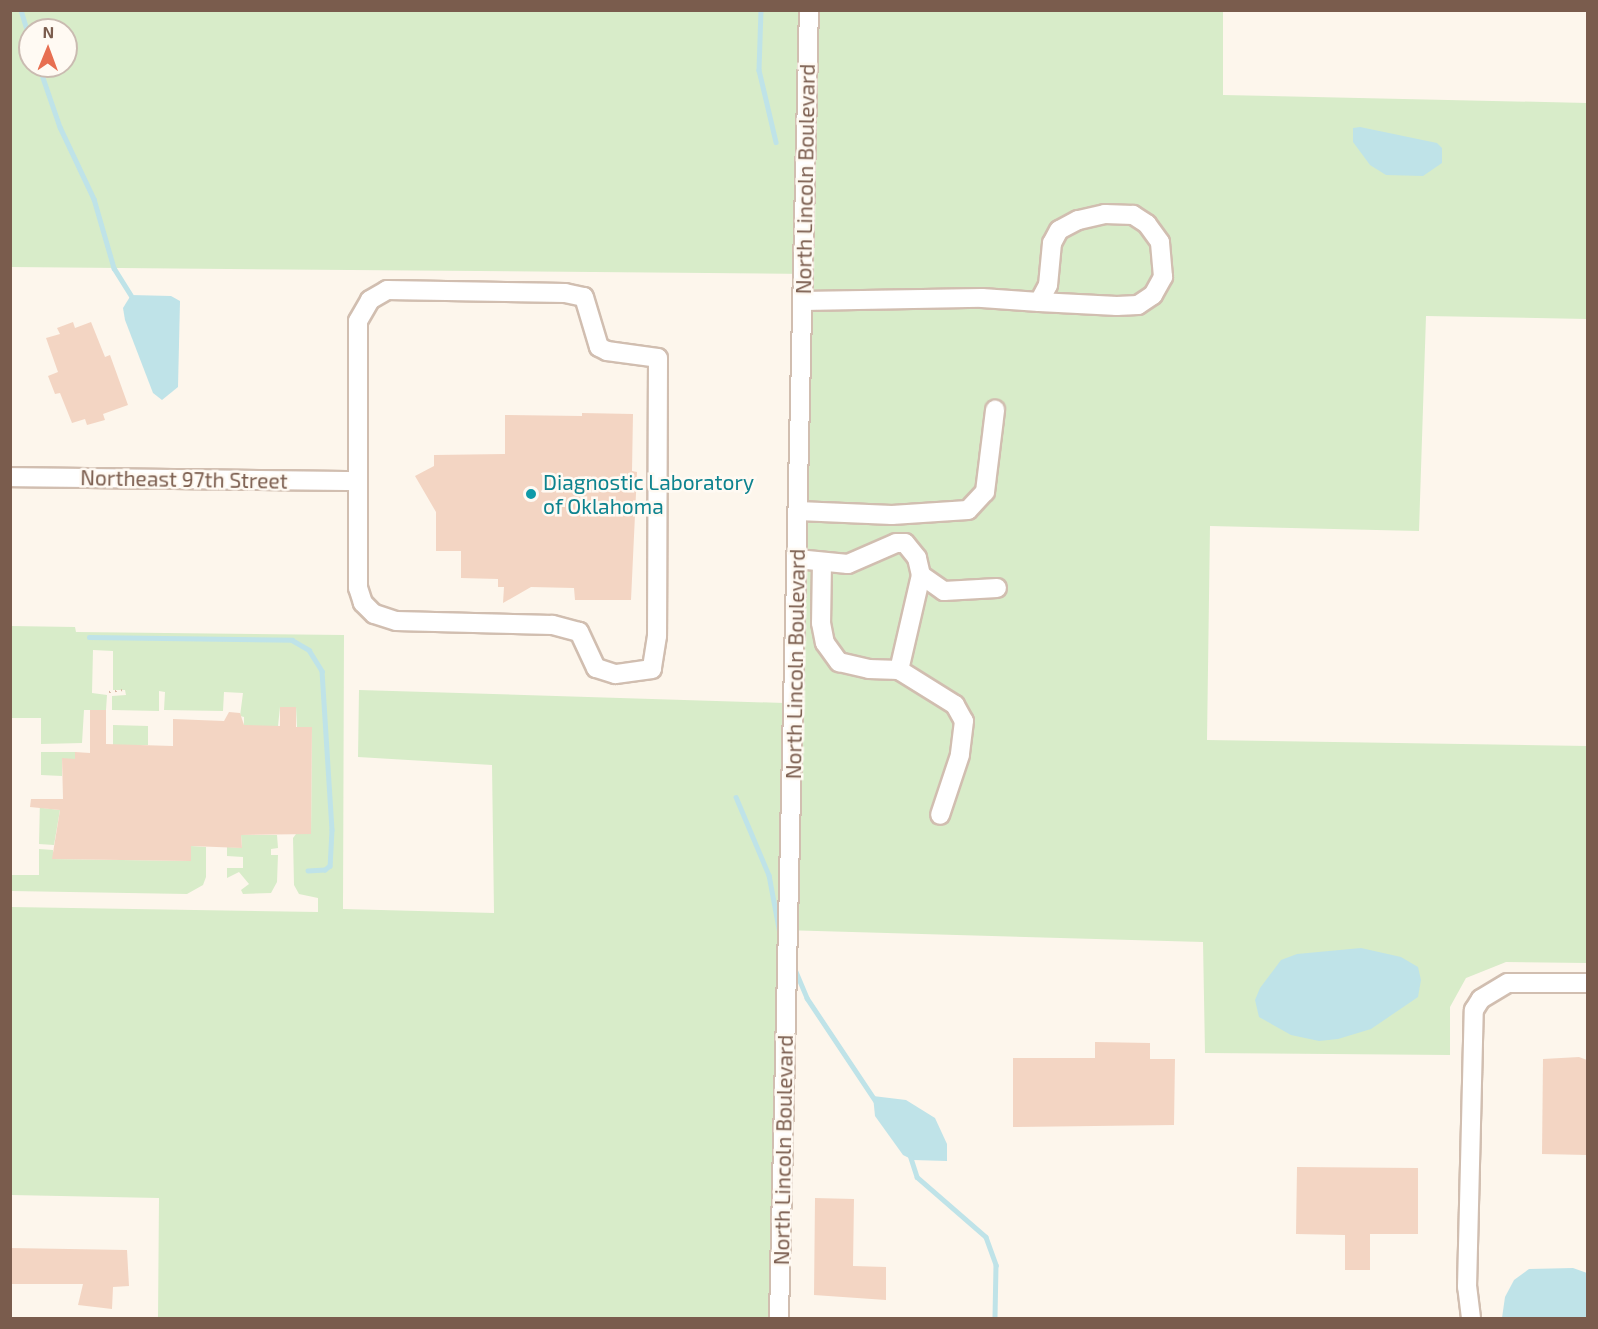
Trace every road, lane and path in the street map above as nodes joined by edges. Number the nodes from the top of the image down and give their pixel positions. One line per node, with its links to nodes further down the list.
1 (809, 10): 2 (street, North Lincoln Boulevard)
2 (802, 301): 3 (street); 7 (street, North Lincoln Boulevard)
3 (1039, 302): 3 (street)
4 (995, 410): 7 (street)
5 (10, 477): 6 (street, Northeast 97th Street)
6 (358, 481): 6 (street)
7 (798, 511): 8 (street, North Lincoln Boulevard)
8 (797, 559): 9 (street); 17 (street, North Lincoln Boulevard)
9 (822, 562): 10 (street); 12 (street)
10 (921, 575): 11 (street); 12 (street)
11 (997, 588)
12 (899, 670): 15 (street)
13 (123, 690): 14 (path)
14 (109, 692)
15 (940, 815)
16 (1587, 982): 18 (street)
17 (779, 1318)
18 (1471, 1318)

